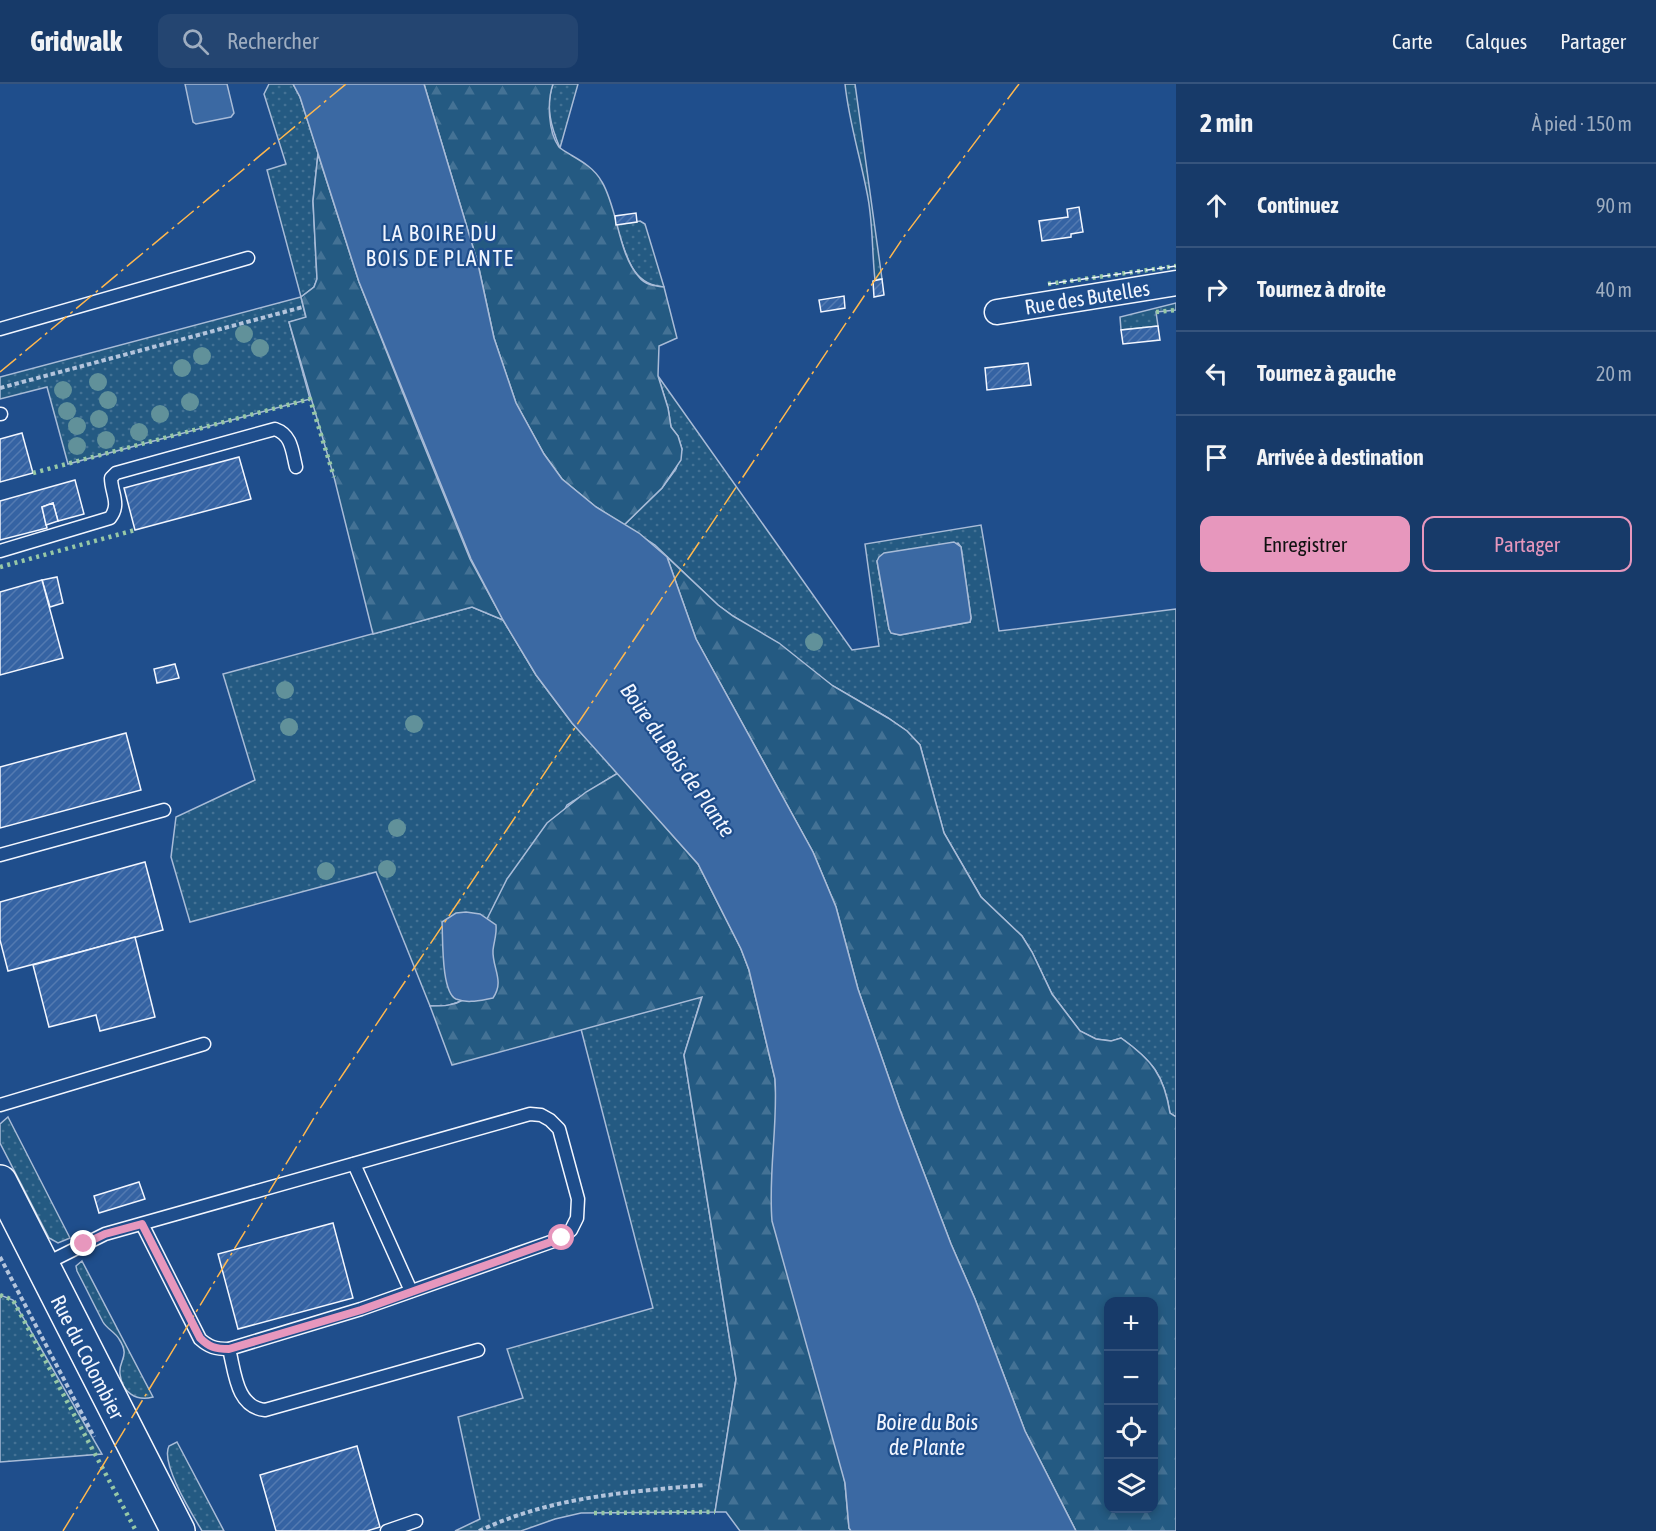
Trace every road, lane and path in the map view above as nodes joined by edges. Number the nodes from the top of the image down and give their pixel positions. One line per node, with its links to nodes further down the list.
1 (248, 258): 5 (lane)
2 (1176, 283): 4 (street, Rue des Butelles)
3 (303, 307): 6 (path)
4 (998, 312)
5 (0, 329)
6 (0, 388)
7 (296, 466): 8 (lane)
8 (0, 551)
9 (164, 810): 10 (lane)
10 (0, 855)
11 (204, 1044): 12 (lane)
12 (0, 1105)
13 (354, 1164): 15 (lane); 18 (lane); 18 (lane)
14 (0, 1182): 17 (main road, Rue du Colombier)
15 (142, 1224): 17 (lane); 19 (lane)
16 (0, 1257): 21 (path)
17 (42, 1266): 24 (main road, Rue du Colombier)
18 (411, 1291): 19 (lane)
19 (229, 1349): 20 (lane)
20 (478, 1350)
21 (97, 1443)
22 (704, 1485): 26 (path)
23 (416, 1521): 25 (lane)
24 (178, 1531)
25 (387, 1531)
26 (479, 1531)

